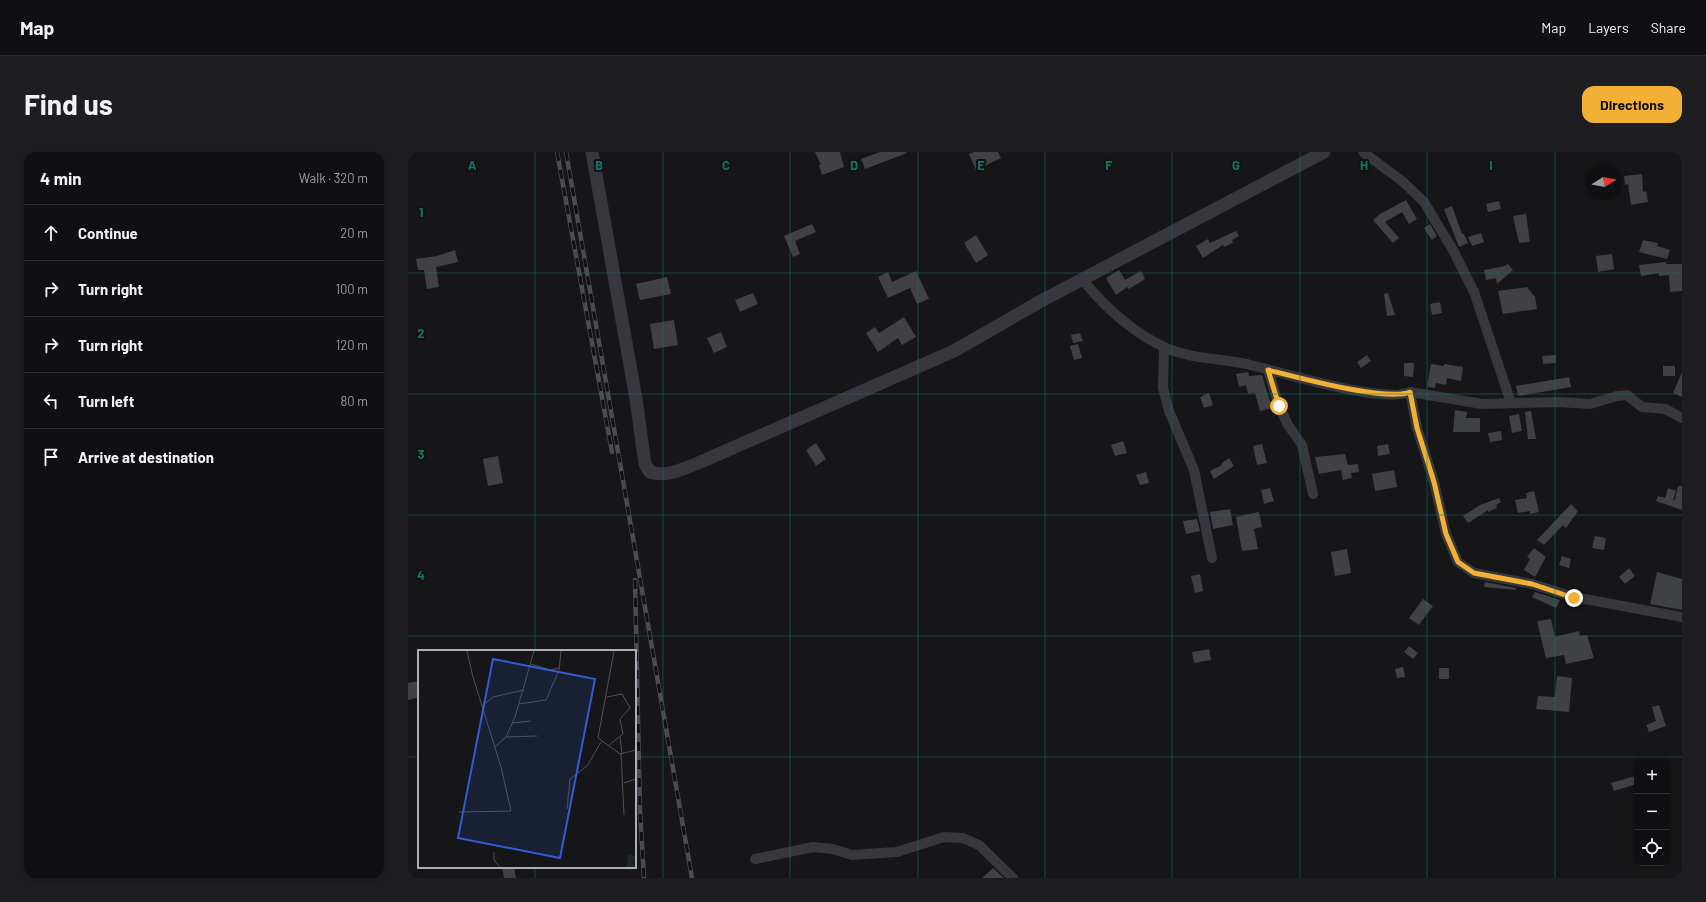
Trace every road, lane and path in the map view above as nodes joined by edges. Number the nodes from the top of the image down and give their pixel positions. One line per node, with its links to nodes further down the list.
1 (592, 152): 4 (street)
2 (1324, 152): 4 (street)
3 (1363, 152): 8 (street)
4 (1082, 279): 5 (street)
5 (1164, 347): 6 (street); 11 (street)
6 (1268, 370): 7 (street); 10 (street)
7 (1410, 392): 8 (street); 12 (street)
8 (1511, 403): 9 (street)
9 (1682, 418)
10 (1313, 494)
11 (1212, 558)
12 (1682, 617)
13 (755, 859): 14 (street)
14 (1013, 878)

